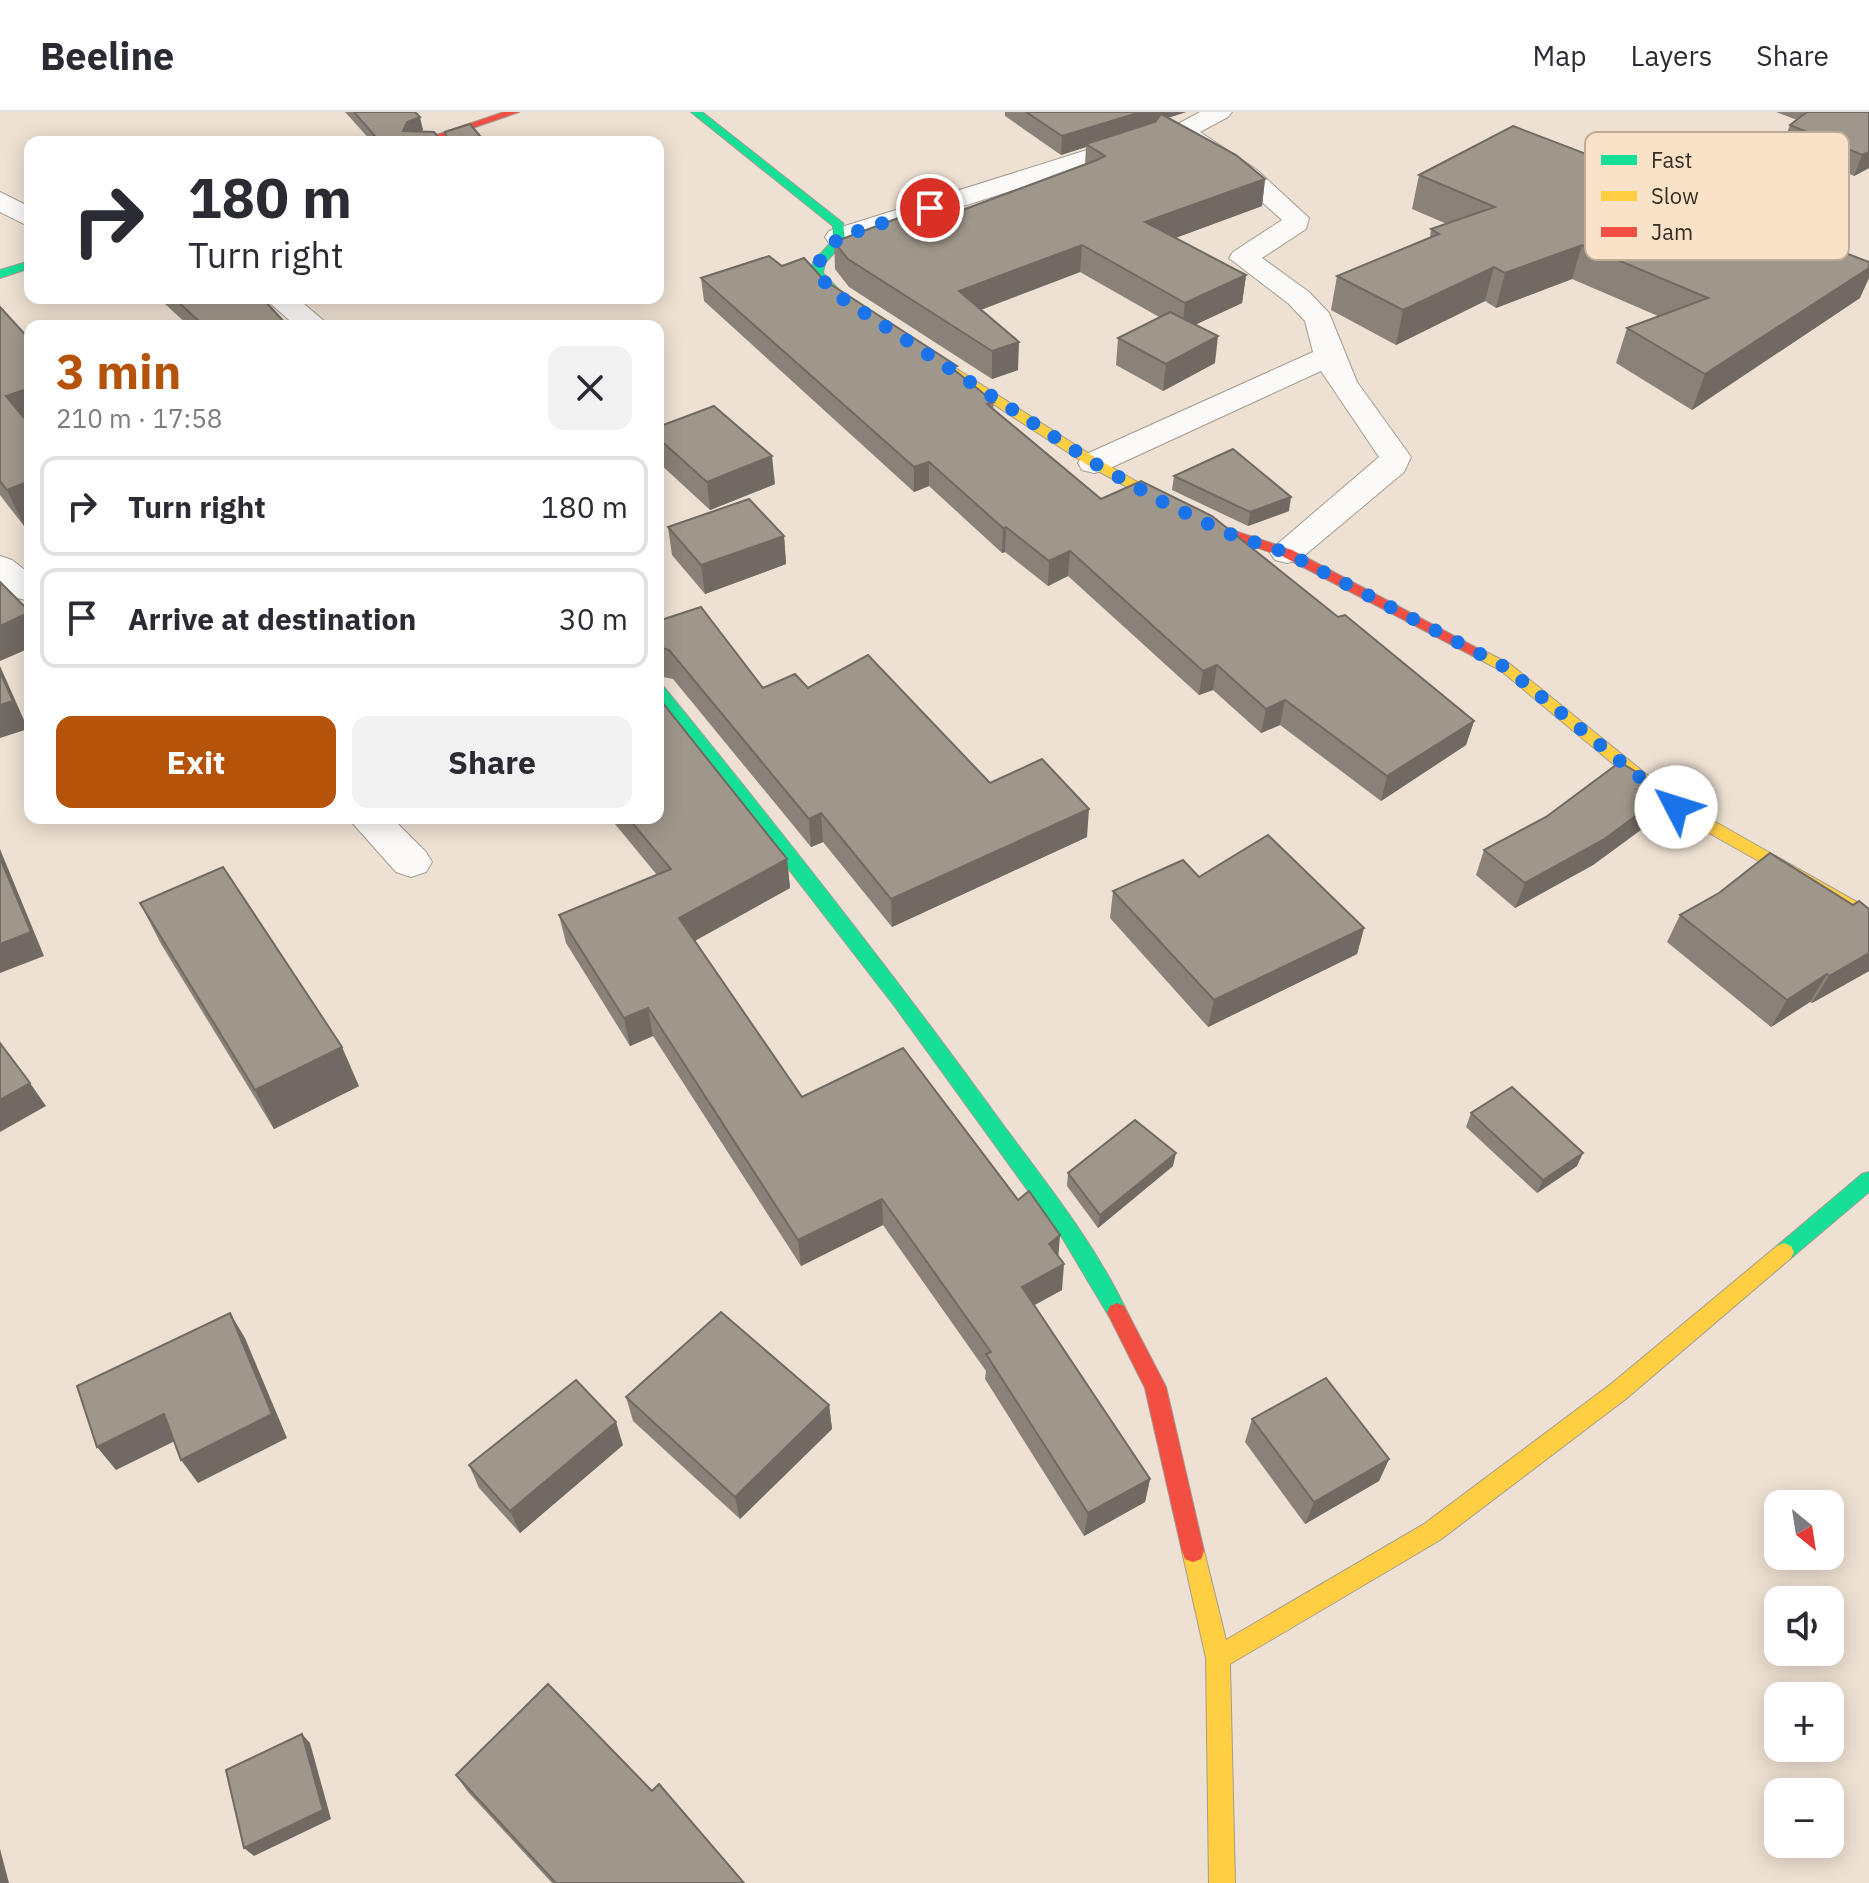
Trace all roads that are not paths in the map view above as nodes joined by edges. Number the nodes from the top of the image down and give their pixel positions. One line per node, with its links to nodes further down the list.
1 (514, 112): 4 (street)
2 (696, 112): 8 (street)
3 (1219, 112): 15 (street)
4 (440, 136)
5 (1143, 140): 8 (street)
6 (0, 200): 7 (street)
7 (24, 215)
8 (839, 237): 13 (street)
9 (24, 266): 10 (street)
10 (0, 274)
11 (287, 304): 12 (street)
12 (307, 320)
13 (875, 320)
14 (900, 337): 16 (street)
15 (1329, 356): 16 (street); 17 (street)
16 (1094, 463): 17 (street)
17 (1287, 553): 23 (street)
18 (0, 567): 19 (street)
19 (24, 586)
20 (664, 697): 25 (street)
21 (374, 824): 22 (street)
22 (411, 862)
23 (1869, 917)
24 (1869, 1180): 25 (street)
25 (1218, 1658): 26 (street)
26 (1222, 1883)

